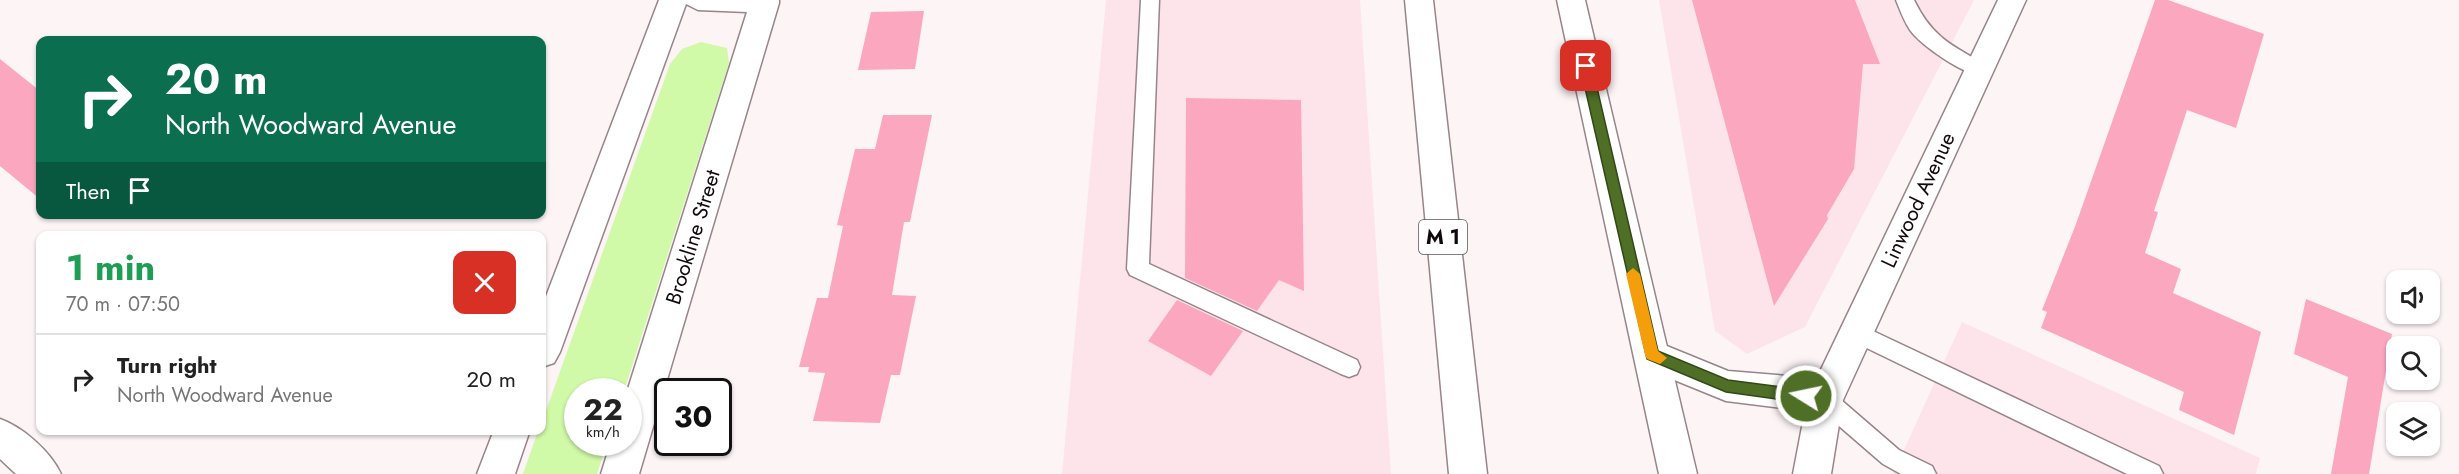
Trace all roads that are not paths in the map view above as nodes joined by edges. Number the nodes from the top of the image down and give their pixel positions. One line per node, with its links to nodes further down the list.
1 (673, 0): 11 (street)
2 (698, 0): 8 (street)
3 (1150, 0): 13 (lane)
4 (1419, 0): 20 (street, M 1)
5 (1571, 0): 12 (street)
6 (1905, 0): 9 (lane)
7 (2012, 0): 9 (street, Linwood Avenue)
8 (765, 1): 19 (street, Brookline Street)
9 (1979, 70): 10 (street, Linwood Avenue)
10 (1856, 332): 14 (street, Linwood Avenue); 24 (lane)
11 (546, 341)
12 (1652, 355): 14 (street); 21 (street)
13 (1349, 367)
14 (1825, 400): 22 (street, Linwood Avenue); 23 (lane)
15 (0, 435): 17 (street)
16 (510, 435): 18 (street)
17 (42, 474)
18 (496, 474)
19 (620, 474)
20 (1468, 474)
21 (1678, 474)
22 (1812, 474)
23 (1924, 474)
24 (2151, 474)

